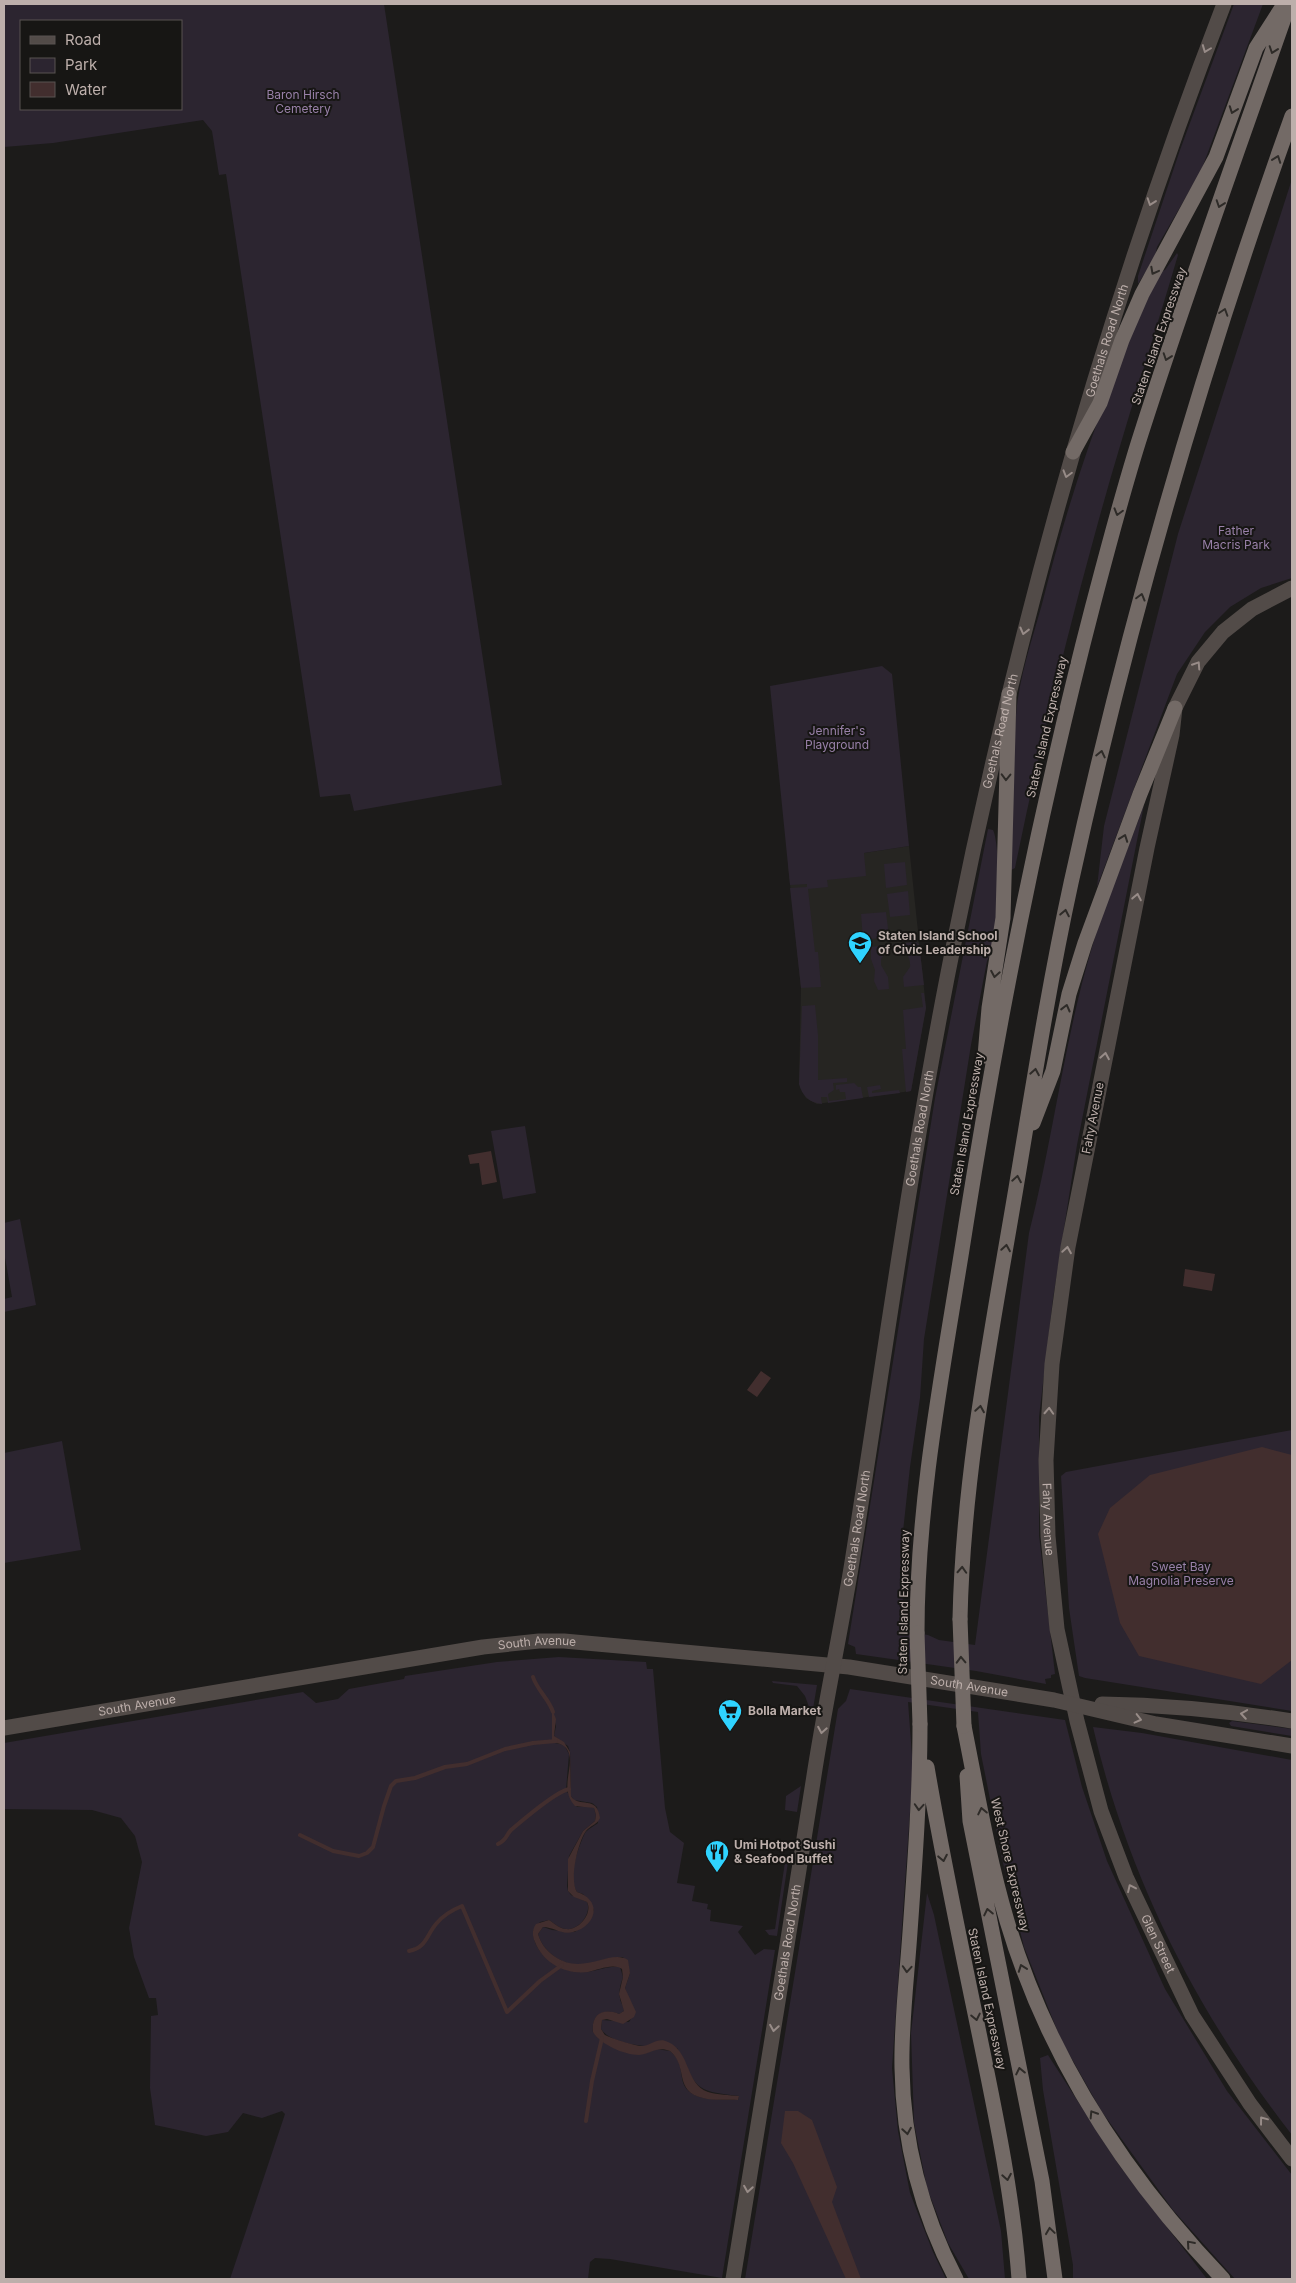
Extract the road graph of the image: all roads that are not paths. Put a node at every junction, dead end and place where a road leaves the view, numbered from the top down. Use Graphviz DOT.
graph roads {
  1 [pos="1224,4"];
  2 [pos="1284,4"];
  3 [pos="1289,4"];
  4 [pos="1292,116"];
  5 [pos="1073,452"];
  6 [pos="1292,588"];
  7 [pos="1009,694"];
  8 [pos="1175,708"];
  9 [pos="979,1142"];
  10 [pos="1021,1155"];
  11 [pos="834,1665"];
  12 [pos="1073,1703"];
  13 [pos="1292,1721"];
  14 [pos="920,1724"];
  15 [pos="4,1728"];
  16 [pos="1292,1746"];
  17 [pos="967,1753"];
  18 [pos="1292,2159"];
  19 [pos="733,2279"];
  20 [pos="956,2279"];
  21 [pos="1019,2279"];
  22 [pos="1055,2279"];
  23 [pos="1224,2279"];
  1 -- 5 [label="street, Goethals Road North, one-way"];
  2 -- 5 [label="highway, one-way"];
  3 -- 9 [label="highway, Staten Island Expressway, one-way"];
  10 -- 4 [label="highway, one-way"];
  5 -- 7 [label="street, Goethals Road North, one-way"];
  8 -- 6 [label="street, Fahy Avenue, one-way"];
  7 -- 9 [label="highway, one-way"];
  7 -- 11 [label="street, Goethals Road North"];
  10 -- 8 [label="highway, one-way"];
  12 -- 8 [label="street, Fahy Avenue, one-way"];
  9 -- 14 [label="highway, Staten Island Expressway, bridge"];
  17 -- 10 [label="highway, West Shore Expressway, one-way, bridge"];
  11 -- 12 [label="street, South Avenue"];
  11 -- 15 [label="street, South Avenue"];
  11 -- 19 [label="street, Goethals Road North, one-way"];
  13 -- 12 [label="street, South Avenue, one-way"];
  12 -- 16 [label="street, South Avenue, one-way"];
  18 -- 12 [label="street, Glen Street, one-way"];
  14 -- 20 [label="highway, one-way"];
  14 -- 21 [label="highway, Staten Island Expressway, one-way"];
  22 -- 17 [label="highway, Staten Island Expressway, one-way"];
  23 -- 17 [label="highway, West Shore Expressway, one-way"];
}
